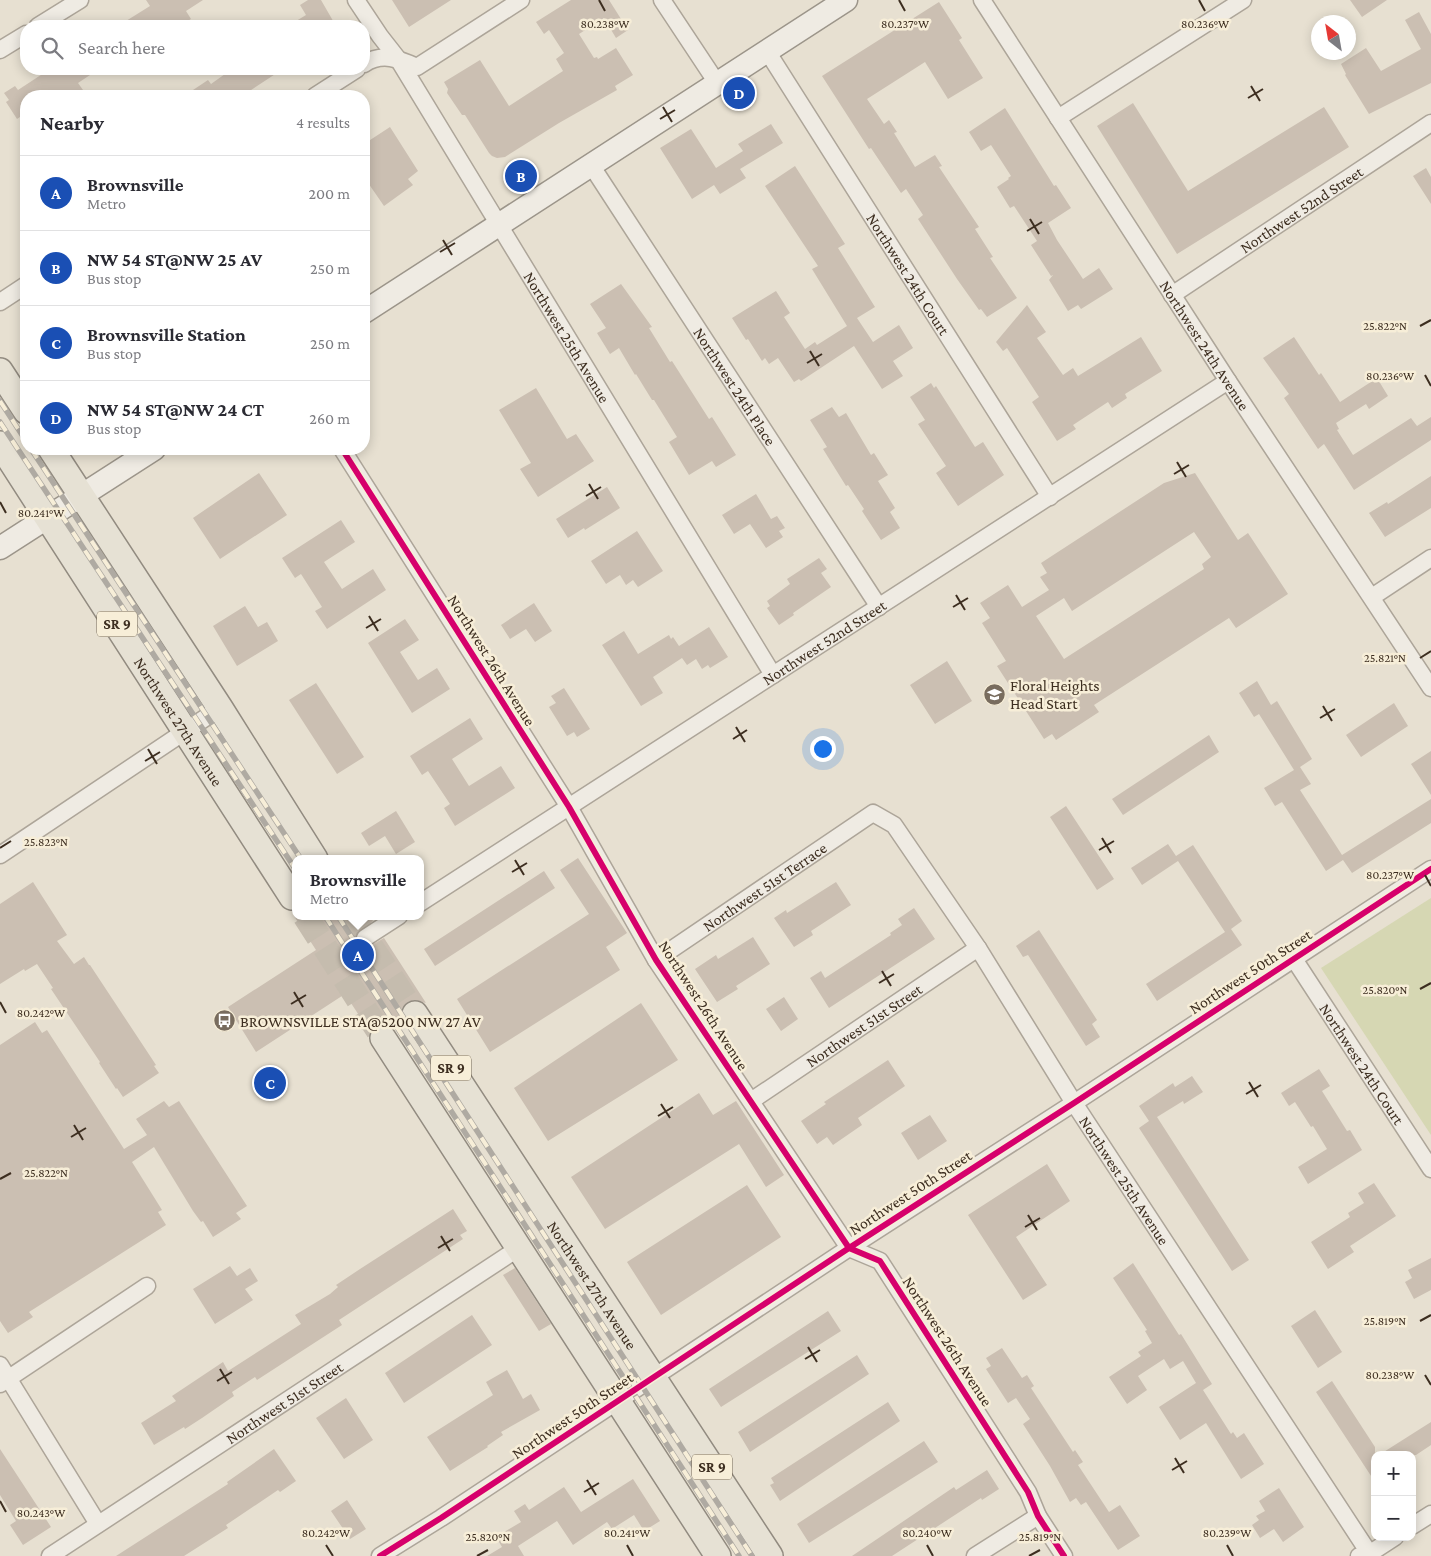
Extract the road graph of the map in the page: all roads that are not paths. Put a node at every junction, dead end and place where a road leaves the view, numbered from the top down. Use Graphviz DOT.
graph roads {
  1 [pos="80,0"];
  2 [pos="356,0"];
  3 [pos="521,0"];
  4 [pos="662,0"];
  5 [pos="846,0"];
  6 [pos="982,0"];
  7 [pos="1242,0"];
  8 [pos="48,20"];
  9 [pos="369,20"];
  10 [pos="370,21"];
  11 [pos="20,38"];
  12 [pos="0,50"];
  13 [pos="767,51"];
  14 [pos="398,59"];
  15 [pos="370,60"];
  16 [pos="348,75"];
  17 [pos="717,83"];
  18 [pos="324,90"];
  19 [pos="1058,118"];
  20 [pos="1431,123"];
  21 [pos="591,165"];
  22 [pos="499,225"];
  23 [pos="20,289"];
  24 [pos="1172,295"];
  25 [pos="0,302"];
  26 [pos="370,308"];
  27 [pos="0,371"];
  28 [pos="1228,381"];
  29 [pos="20,402"];
  30 [pos="0,444"];
  31 [pos="55,455"];
  32 [pos="145,455"];
  33 [pos="346,455"];
  34 [pos="81,496"];
  35 [pos="1050,497"];
  36 [pos="48,517"];
  37 [pos="0,548"];
  38 [pos="1431,558"];
  39 [pos="1372,597"];
  40 [pos="879,607"];
  41 [pos="773,675"];
  42 [pos="1431,688"];
  43 [pos="220,708"];
  44 [pos="186,731"];
  45 [pos="569,807"];
  46 [pos="872,813"];
  47 [pos="0,855"];
  48 [pos="312,855"];
  49 [pos="1431,869"];
  50 [pos="292,897"];
  51 [pos="424,900"];
  52 [pos="393,920"];
  53 [pos="365,938"];
  54 [pos="978,948"];
  55 [pos="1294,959"];
  56 [pos="656,960"];
  57 [pos="415,1014"];
  58 [pos="383,1038"];
  59 [pos="751,1101"];
  60 [pos="1074,1103"];
  61 [pos="486,1123"];
  62 [pos="438,1124"];
  63 [pos="1431,1169"];
  64 [pos="519,1248"];
  65 [pos="849,1248"];
  66 [pos="147,1286"];
  67 [pos="3,1376"];
  68 [pos="653,1378"];
  69 [pos="618,1401"];
  70 [pos="1431,1514"];
  71 [pos="1038,1516"];
  72 [pos="1416,1523"];
  73 [pos="98,1524"];
  74 [pos="1389,1541"];
  75 [pos="1367,1555"];
  76 [pos="50,1556"];
  77 [pos="380,1556"];
  78 [pos="718,1556"];
  79 [pos="770,1556"];
  80 [pos="975,1556"];
  81 [pos="1064,1556"];
  1 -- 8 [label="street"];
  2 -- 9 [label="street, Northwest 25th Avenue"];
  3 -- 14 [label="street"];
  4 -- 17 [label="street"];
  5 -- 13 [label="main road"];
  6 -- 19 [label="street, Northwest 24th Avenue"];
  7 -- 19 [label="street"];
  10 -- 14 [label="street, Northwest 25th Avenue"];
  11 -- 12 [label="street"];
  13 -- 17 [label="main road"];
  13 -- 35 [label="street, Northwest 24th Court"];
  14 -- 15 [label="street"];
  14 -- 22 [label="street, Northwest 25th Avenue"];
  16 -- 18 [label="street"];
  17 -- 21 [label="main road"];
  19 -- 24 [label="street, Northwest 24th Avenue"];
  20 -- 24 [label="street, Northwest 52nd Street"];
  21 -- 22 [label="main road"];
  21 -- 40 [label="street, Northwest 24th Place"];
  22 -- 26 [label="main road"];
  22 -- 41 [label="street, Northwest 25th Avenue"];
  23 -- 25 [label="street"];
  24 -- 28 [label="street, Northwest 24th Avenue"];
  27 -- 29 [label="main road"];
  28 -- 35 [label="street, Northwest 52nd Street"];
  28 -- 39 [label="street, Northwest 24th Avenue"];
  30 -- 36 [label="main road, Northwest 27th Avenue / SR 9"];
  31 -- 34 [label="main road, SR 9"];
  32 -- 34 [label="main road"];
  33 -- 45 [label="street, Northwest 26th Avenue"];
  34 -- 36 [label="main road"];
  34 -- 43 [label="main road, SR 9"];
  35 -- 40 [label="street, Northwest 52nd Street"];
  36 -- 37 [label="main road"];
  36 -- 44 [label="main road, Northwest 27th Avenue / SR 9"];
  38 -- 39 [label="street"];
  39 -- 42 [label="street, Northwest 24th Avenue"];
  40 -- 41 [label="street, Northwest 52nd Street"];
  41 -- 45 [label="street, Northwest 52nd Street"];
  43 -- 44 [label="street"];
  43 -- 48 [label="main road, SR 9"];
  44 -- 47 [label="street"];
  44 -- 50 [label="main road, Northwest 27th Avenue / SR 9"];
  45 -- 51 [label="street, Northwest 52nd Street"];
  45 -- 56 [label="street, Northwest 26th Avenue"];
  46 -- 54 [label="street, Northwest 25th Avenue"];
  46 -- 56 [label="street, Northwest 51st Terrace"];
  49 -- 55 [label="street, Northwest 50th Street"];
  52 -- 53 [label="street"];
  54 -- 59 [label="street, Northwest 51st Street"];
  54 -- 60 [label="street, Northwest 25th Avenue"];
  55 -- 60 [label="street, Northwest 50th Street"];
  55 -- 63 [label="street, Northwest 24th Court"];
  56 -- 59 [label="street, Northwest 26th Avenue"];
  57 -- 61 [label="main road, Northwest 27th Avenue / SR 9"];
  58 -- 62 [label="main road, SR 9"];
  59 -- 65 [label="street, Northwest 26th Avenue"];
  60 -- 65 [label="street, Northwest 50th Street"];
  60 -- 75 [label="street, Northwest 25th Avenue"];
  61 -- 62 [label="main road"];
  61 -- 68 [label="main road, Northwest 27th Avenue / SR 9"];
  62 -- 64 [label="main road, SR 9"];
  64 -- 69 [label="main road, SR 9"];
  64 -- 73 [label="street, Northwest 51st Street"];
  65 -- 68 [label="street, Northwest 50th Street"];
  65 -- 71 [label="street, Northwest 26th Avenue"];
  66 -- 67 [label="street"];
  67 -- 73 [label="street"];
  68 -- 69 [label="street, Northwest 50th Street"];
  68 -- 79 [label="main road, Northwest 27th Avenue / SR 9"];
  69 -- 77 [label="street, Northwest 50th Street"];
  69 -- 78 [label="main road, SR 9"];
  70 -- 72 [label="street"];
  71 -- 80 [label="street"];
  71 -- 81 [label="street, Northwest 26th Avenue"];
  73 -- 76 [label="street, Northwest 51st Street"];
  74 -- 75 [label="street"];
}
